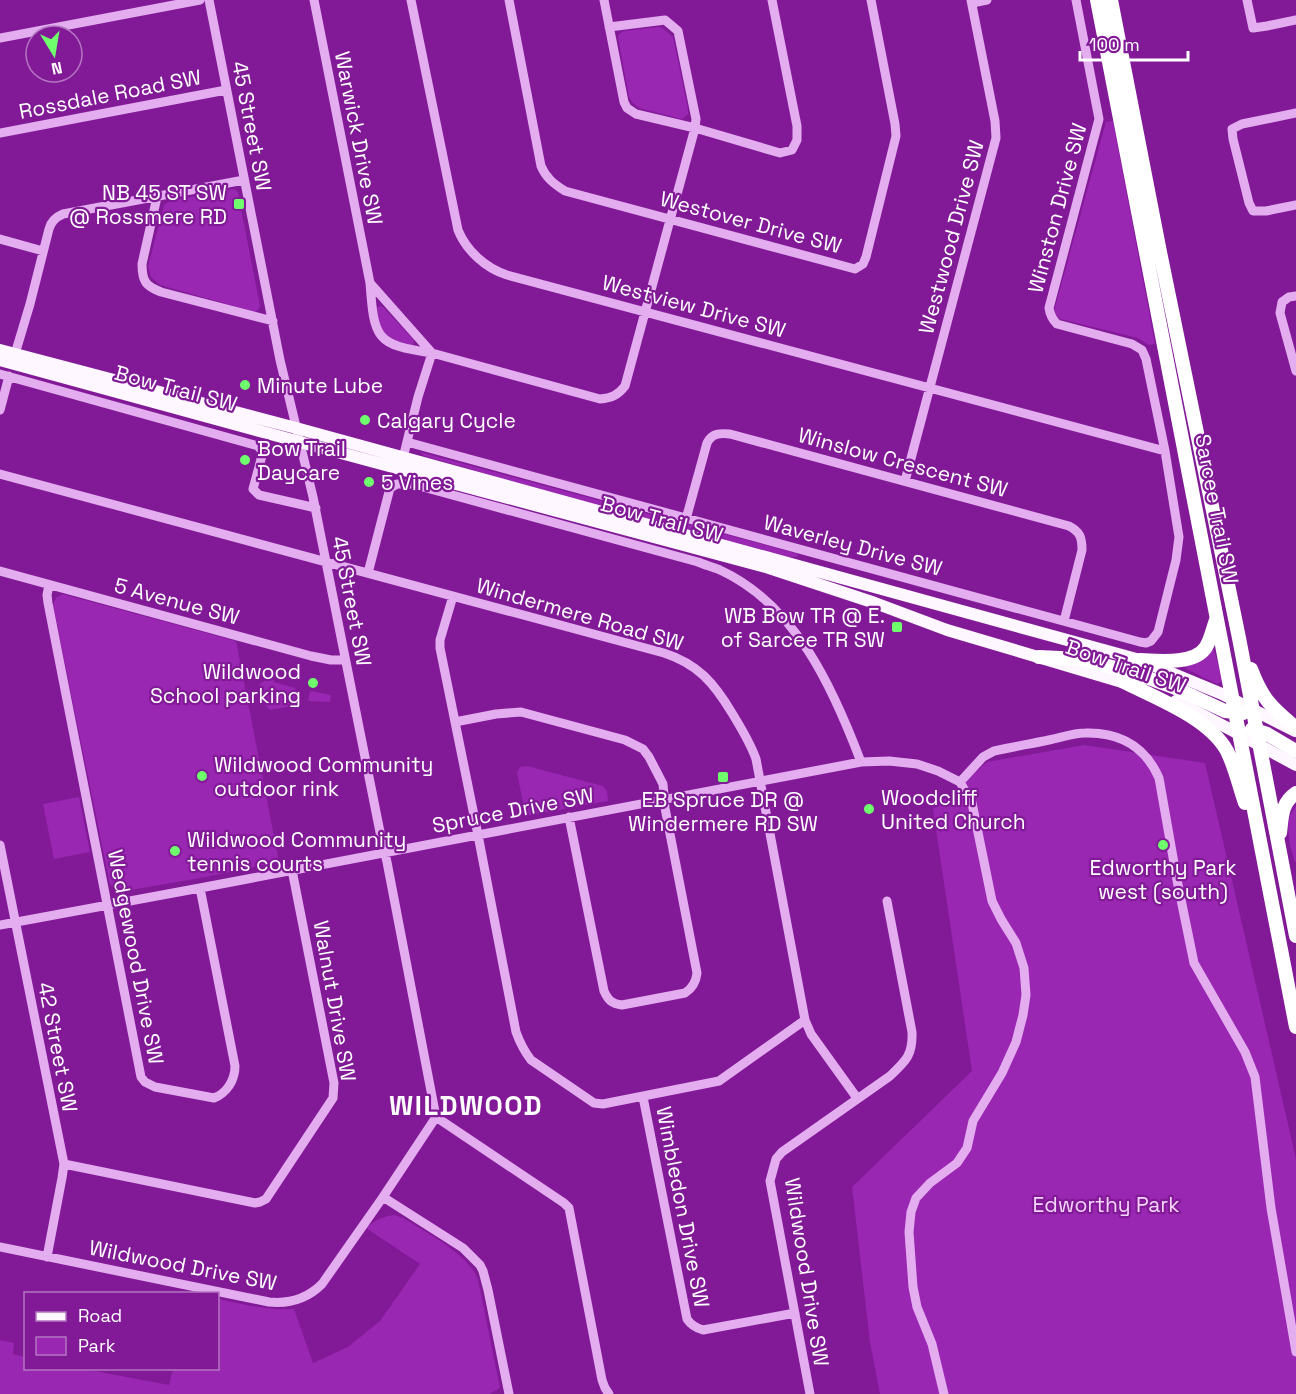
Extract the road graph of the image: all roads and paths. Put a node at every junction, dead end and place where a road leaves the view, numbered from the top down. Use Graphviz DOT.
graph roads {
  1 [pos="200,0"];
  2 [pos="209,0"];
  3 [pos="314,0"];
  4 [pos="411,0"];
  5 [pos="509,0"];
  6 [pos="604,0"];
  7 [pos="772,0"];
  8 [pos="871,0"];
  9 [pos="987,0"];
  10 [pos="1076,0"];
  11 [pos="1096,0"];
  12 [pos="1111,0"];
  13 [pos="1247,0"];
  14 [pos="972,1"];
  15 [pos="1296,20"];
  16 [pos="609,27"];
  17 [pos="0,38"];
  18 [pos="226,90"];
  19 [pos="1296,113"];
  20 [pos="695,128"];
  21 [pos="0,133"];
  22 [pos="244,180"];
  23 [pos="157,197"];
  24 [pos="1296,205"];
  25 [pos="670,219"];
  26 [pos="0,239"];
  27 [pos="43,251"];
  28 [pos="370,283"];
  29 [pos="1296,296"];
  30 [pos="646,312"];
  31 [pos="273,321"];
  32 [pos="0,350"];
  33 [pos="432,353"];
  34 [pos="15,354"];
  35 [pos="0,360"];
  36 [pos="1296,371"];
  37 [pos="5,375"];
  38 [pos="930,389"];
  39 [pos="0,410"];
  40 [pos="296,428"];
  41 [pos="300,442"];
  42 [pos="407,442"];
  43 [pos="1165,451"];
  44 [pos="403,458"];
  45 [pos="0,474"];
  46 [pos="905,481"];
  47 [pos="316,508"];
  48 [pos="686,519"];
  49 [pos="326,562"];
  50 [pos="0,571"];
  51 [pos="368,573"];
  52 [pos="49,585"];
  53 [pos="883,589"];
  54 [pos="453,596"];
  55 [pos="875,603"];
  56 [pos="1217,618"];
  57 [pos="1064,621"];
  58 [pos="1239,638"];
  59 [pos="1151,641"];
  60 [pos="1039,657"];
  61 [pos="345,660"];
  62 [pos="1140,660"];
  63 [pos="1124,682"];
  64 [pos="1234,707"];
  65 [pos="1253,710"];
  66 [pos="455,722"];
  67 [pos="1257,730"];
  68 [pos="1296,730"];
  69 [pos="1239,734"];
  70 [pos="1260,746"];
  71 [pos="1296,751"];
  72 [pos="861,762"];
  73 [pos="1296,765"];
  74 [pos="760,782"];
  75 [pos="960,782"];
  76 [pos="1296,794"];
  77 [pos="664,800"];
  78 [pos="569,818"];
  79 [pos="478,835"];
  80 [pos="1260,844"];
  81 [pos="1278,844"];
  82 [pos="0,845"];
  83 [pos="384,853"];
  84 [pos="292,870"];
  85 [pos="200,888"];
  86 [pos="887,901"];
  87 [pos="107,905"];
  88 [pos="15,922"];
  89 [pos="0,925"];
  90 [pos="1296,936"];
  91 [pos="805,1020"];
  92 [pos="1296,1027"];
  93 [pos="643,1097"];
  94 [pos="857,1098"];
  95 [pos="436,1117"];
  96 [pos="63,1164"];
  97 [pos="383,1197"];
  98 [pos="0,1247"];
  99 [pos="47,1257"];
  100 [pos="795,1313"];
  101 [pos="1296,1352"];
  102 [pos="509,1394"];
  103 [pos="609,1394"];
  104 [pos="810,1394"];
  105 [pos="944,1394"];
  1 -- 17 [label="street"];
  2 -- 18 [label="street, 45 Street SW"];
  3 -- 28 [label="street, Warwick Drive SW"];
  4 -- 30 [label="street, Westview Drive SW"];
  5 -- 25 [label="street, Westover Drive SW"];
  6 -- 16 [label="street"];
  7 -- 20 [label="street"];
  8 -- 25 [label="street, Westover Drive SW"];
  9 -- 14 [label="street"];
  10 -- 43 [label="street, Winston Drive SW"];
  11 -- 56 [label="highway, Sarcee Trail SW"];
  12 -- 58 [label="highway, Sarcee Trail SW"];
  13 -- 15 [label="street"];
  14 -- 38 [label="street, Westwood Drive SW"];
  16 -- 20 [label="street"];
  16 -- 20 [label="street"];
  18 -- 21 [label="street, Rossdale Road SW"];
  18 -- 22 [label="street, 45 Street SW"];
  19 -- 24 [label="street"];
  20 -- 25 [label="street"];
  22 -- 23 [label="street"];
  22 -- 31 [label="street, 45 Street SW"];
  23 -- 27 [label="street"];
  23 -- 31 [label="street"];
  25 -- 30 [label="street"];
  26 -- 27 [label="street"];
  27 -- 34 [label="street"];
  28 -- 33 [label="street"];
  28 -- 33 [label="street, Warwick Drive SW"];
  29 -- 36 [label="street"];
  30 -- 33 [label="street, Warwick Drive SW"];
  30 -- 38 [label="street, Westview Drive SW"];
  31 -- 40 [label="street, 45 Street SW"];
  32 -- 34 [label="main road, Bow Trail SW"];
  33 -- 42 [label="street"];
  34 -- 40 [label="main road, Bow Trail SW"];
  35 -- 41 [label="main road, Bow Trail SW"];
  37 -- 39 [label="street"];
  37 -- 47 [label="street"];
  38 -- 43 [label="street, Westview Drive SW"];
  38 -- 46 [label="street, Westwood Drive SW"];
  40 -- 41 [label="street, 45 Street SW"];
  40 -- 44 [label="main road, Bow Trail SW"];
  41 -- 47 [label="street, 45 Street SW"];
  41 -- 55 [label="main road, Bow Trail SW"];
  42 -- 44 [label="street"];
  42 -- 48 [label="street, Waverley Drive SW"];
  43 -- 59 [label="street, Winston Drive SW"];
  44 -- 53 [label="main road, Bow Trail SW"];
  45 -- 49 [label="street, Windermere Road SW"];
  46 -- 48 [label="street, Winslow Crescent SW"];
  46 -- 57 [label="street, Winslow Crescent SW"];
  47 -- 49 [label="street, 45 Street SW"];
  48 -- 57 [label="street, Waverley Drive SW"];
  49 -- 51 [label="street, Windermere Road SW"];
  49 -- 61 [label="street, 45 Street SW"];
  50 -- 52 [label="street, 5 Avenue SW"];
  51 -- 54 [label="street, Windermere Road SW"];
  51 -- 72 [label="street"];
  52 -- 61 [label="street, 5 Avenue SW"];
  52 -- 87 [label="street, Wedgewood Drive SW"];
  53 -- 55 [label="main road"];
  53 -- 62 [label="main road, Bow Trail SW"];
  54 -- 66 [label="street"];
  54 -- 74 [label="street, Windermere Road SW"];
  55 -- 60 [label="main road, Bow Trail SW"];
  56 -- 62 [label="highway"];
  56 -- 64 [label="highway, Sarcee Trail SW"];
  57 -- 59 [label="street, Waverley Drive SW"];
  58 -- 65 [label="highway, Sarcee Trail SW"];
  58 -- 68 [label="highway"];
  60 -- 63 [label="main road, Bow Trail SW"];
  60 -- 64 [label="highway"];
  61 -- 83 [label="street, 45 Street SW"];
  62 -- 64 [label="main road, Bow Trail SW"];
  63 -- 69 [label="main road, Bow Trail SW"];
  63 -- 80 [label="highway"];
  64 -- 65 [label="highway"];
  64 -- 69 [label="highway, Sarcee Trail SW"];
  65 -- 67 [label="highway, Sarcee Trail SW"];
  65 -- 68 [label="main road"];
  66 -- 77 [label="street"];
  66 -- 79 [label="street"];
  67 -- 69 [label="highway"];
  67 -- 70 [label="highway, Sarcee Trail SW"];
  67 -- 71 [label="highway"];
  69 -- 70 [label="main road, Bow Trail SW"];
  69 -- 80 [label="highway, Sarcee Trail SW"];
  70 -- 73 [label="main road, Bow Trail SW"];
  70 -- 81 [label="highway, Sarcee Trail SW"];
  72 -- 74 [label="street, Spruce Drive SW"];
  72 -- 75 [label="street, Spruce Drive SW"];
  74 -- 77 [label="street, Spruce Drive SW"];
  74 -- 91 [label="street, Windermere Road SW"];
  75 -- 101 [label="street"];
  75 -- 105 [label="street"];
  76 -- 81 [label="highway"];
  77 -- 78 [label="street, Spruce Drive SW"];
  77 -- 78 [label="street"];
  78 -- 79 [label="street, Spruce Drive SW"];
  79 -- 83 [label="street, Spruce Drive SW"];
  79 -- 93 [label="street"];
  80 -- 92 [label="highway, Sarcee Trail SW"];
  81 -- 90 [label="highway, Sarcee Trail SW"];
  82 -- 88 [label="street, 42 Street SW"];
  83 -- 84 [label="street, Spruce Drive SW"];
  83 -- 95 [label="street, 45 Street SW"];
  84 -- 85 [label="street, Spruce Drive SW"];
  84 -- 96 [label="street, Walnut Drive SW"];
  85 -- 87 [label="street, Spruce Drive SW"];
  85 -- 87 [label="street, Wedgewood Drive SW"];
  86 -- 94 [label="street, Wildwood Drive SW"];
  87 -- 88 [label="street, Spruce Drive SW"];
  88 -- 89 [label="street, Spruce Drive SW"];
  88 -- 96 [label="street, 42 Street SW"];
  91 -- 93 [label="street"];
  91 -- 94 [label="street, Windermere Road SW"];
  93 -- 100 [label="street, Wimbledon Drive SW"];
  94 -- 100 [label="street, Wildwood Drive SW"];
  95 -- 97 [label="street"];
  95 -- 103 [label="street"];
  96 -- 99 [label="street, 42 Street SW"];
  97 -- 99 [label="street, Wildwood Drive SW"];
  97 -- 102 [label="street"];
  98 -- 99 [label="street, Wildwood Drive SW"];
  100 -- 104 [label="street, Wildwood Drive SW"];
}
